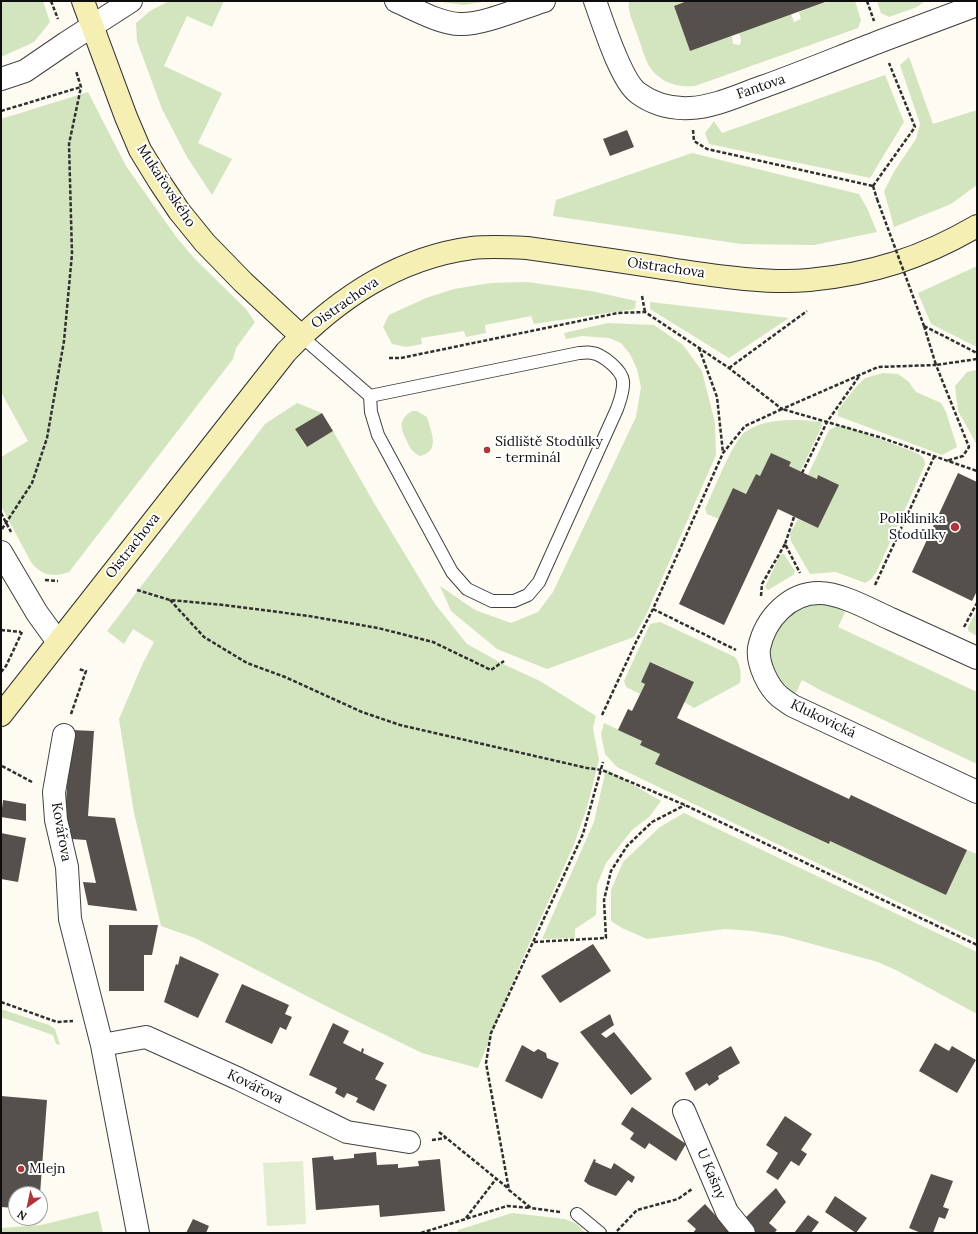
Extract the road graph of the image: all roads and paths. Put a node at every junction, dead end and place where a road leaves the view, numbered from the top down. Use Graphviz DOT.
graph roads {
  1 [pos="51,1"];
  2 [pos="83,1"];
  3 [pos="131,1"];
  4 [pos="396,1"];
  5 [pos="544,1"];
  6 [pos="594,1"];
  7 [pos="867,1"];
  8 [pos="977,5"];
  9 [pos="58,19"];
  10 [pos="875,24"];
  11 [pos="92,26"];
  12 [pos="888,58"];
  13 [pos="76,71"];
  14 [pos="1,79"];
  15 [pos="82,87"];
  16 [pos="1,112"];
  17 [pos="693,127"];
  18 [pos="873,186"];
  19 [pos="977,226"];
  20 [pos="642,296"];
  21 [pos="807,311"];
  22 [pos="645,312"];
  23 [pos="924,326"];
  24 [pos="301,336"];
  25 [pos="699,348"];
  26 [pos="977,353"];
  27 [pos="389,358"];
  28 [pos="977,359"];
  29 [pos="936,365"];
  30 [pos="729,368"];
  31 [pos="861,375"];
  32 [pos="370,396"];
  33 [pos="782,409"];
  34 [pos="827,422"];
  35 [pos="723,453"];
  36 [pos="934,457"];
  37 [pos="946,461"];
  38 [pos="977,471"];
  39 [pos="802,473"];
  40 [pos="794,517"];
  41 [pos="1,531"];
  42 [pos="785,544"];
  43 [pos="1,552"];
  44 [pos="803,579"];
  45 [pos="138,590"];
  46 [pos="170,600"];
  47 [pos="761,600"];
  48 [pos="977,603"];
  49 [pos="865,607"];
  50 [pos="653,609"];
  51 [pos="37,613"];
  52 [pos="966,622"];
  53 [pos="1,630"];
  54 [pos="21,632"];
  55 [pos="58,642"];
  56 [pos="759,650"];
  57 [pos="977,658"];
  58 [pos="504,661"];
  59 [pos="78,669"];
  60 [pos="1,672"];
  61 [pos="1,715"];
  62 [pos="602,715"];
  63 [pos="64,735"];
  64 [pos="604,762"];
  65 [pos="2,766"];
  66 [pos="602,770"];
  67 [pos="30,781"];
  68 [pos="977,792"];
  69 [pos="685,805"];
  70 [pos="534,942"];
  71 [pos="977,945"];
  72 [pos="1,1002"];
  73 [pos="80,1021"];
  74 [pos="102,1045"];
  75 [pos="684,1111"];
  76 [pos="439,1132"];
  77 [pos="409,1142"];
  78 [pos="496,1179"];
  79 [pos="509,1190"];
  80 [pos="686,1194"];
  81 [pos="531,1208"];
  82 [pos="577,1214"];
  83 [pos="466,1219"];
  84 [pos="138,1233"];
  85 [pos="421,1233"];
  86 [pos="600,1233"];
  87 [pos="616,1233"];
  88 [pos="744,1233"];
  1 -- 9 [label="path"];
  2 -- 11 [label="street, Mukařovského"];
  3 -- 11 [label="street"];
  4 -- 5 [label="street"];
  6 -- 8 [label="street, Fantova"];
  7 -- 10 [label="path"];
  11 -- 14 [label="street"];
  11 -- 24 [label="street, Mukařovského"];
  12 -- 18 [label="path"];
  13 -- 15 [label="path"];
  15 -- 16 [label="path"];
  15 -- 41 [label="path"];
  17 -- 18 [label="path"];
  18 -- 23 [label="path, bridge"];
  19 -- 24 [label="street, Oistrachova"];
  20 -- 22 [label="path"];
  21 -- 30 [label="path"];
  22 -- 25 [label="path"];
  22 -- 27 [label="path"];
  23 -- 26 [label="path"];
  23 -- 29 [label="path"];
  24 -- 32 [label="lane"];
  24 -- 55 [label="street, Oistrachova"];
  25 -- 30 [label="path"];
  25 -- 35 [label="path"];
  28 -- 29 [label="path"];
  29 -- 31 [label="path"];
  29 -- 37 [label="path"];
  30 -- 33 [label="path"];
  31 -- 33 [label="path"];
  31 -- 34 [label="path"];
  32 -- 32 [label="lane"];
  33 -- 34 [label="path"];
  33 -- 35 [label="path"];
  34 -- 36 [label="path"];
  34 -- 39 [label="path"];
  35 -- 50 [label="path"];
  36 -- 37 [label="path"];
  36 -- 49 [label="path"];
  37 -- 38 [label="path"];
  40 -- 42 [label="path"];
  42 -- 44 [label="path"];
  42 -- 47 [label="path"];
  43 -- 51 [label="street"];
  45 -- 46 [label="path"];
  46 -- 58 [label="path"];
  46 -- 66 [label="path"];
  48 -- 52 [label="path"];
  49 -- 56 [label="street, Klukovická"];
  49 -- 57 [label="street, Klukovická"];
  50 -- 56 [label="path"];
  50 -- 62 [label="path"];
  51 -- 54 [label="path"];
  51 -- 55 [label="street"];
  53 -- 54 [label="path"];
  54 -- 60 [label="path"];
  55 -- 61 [label="street, Oistrachova"];
  56 -- 68 [label="street, Klukovická"];
  59 -- 63 [label="path"];
  63 -- 74 [label="street, Kovářova"];
  64 -- 66 [label="path"];
  65 -- 67 [label="path"];
  66 -- 69 [label="path"];
  66 -- 70 [label="path"];
  69 -- 70 [label="path"];
  69 -- 71 [label="path"];
  70 -- 79 [label="path"];
  72 -- 73 [label="path"];
  74 -- 77 [label="street, Kovářova"];
  74 -- 84 [label="street, Kovářova"];
  75 -- 88 [label="street, U Kašny"];
  76 -- 78 [label="path"];
  78 -- 79 [label="path"];
  78 -- 83 [label="path"];
  79 -- 81 [label="path"];
  80 -- 87 [label="path"];
  81 -- 82 [label="path"];
  81 -- 83 [label="path"];
  82 -- 86 [label="lane"];
  83 -- 85 [label="path"];
}
